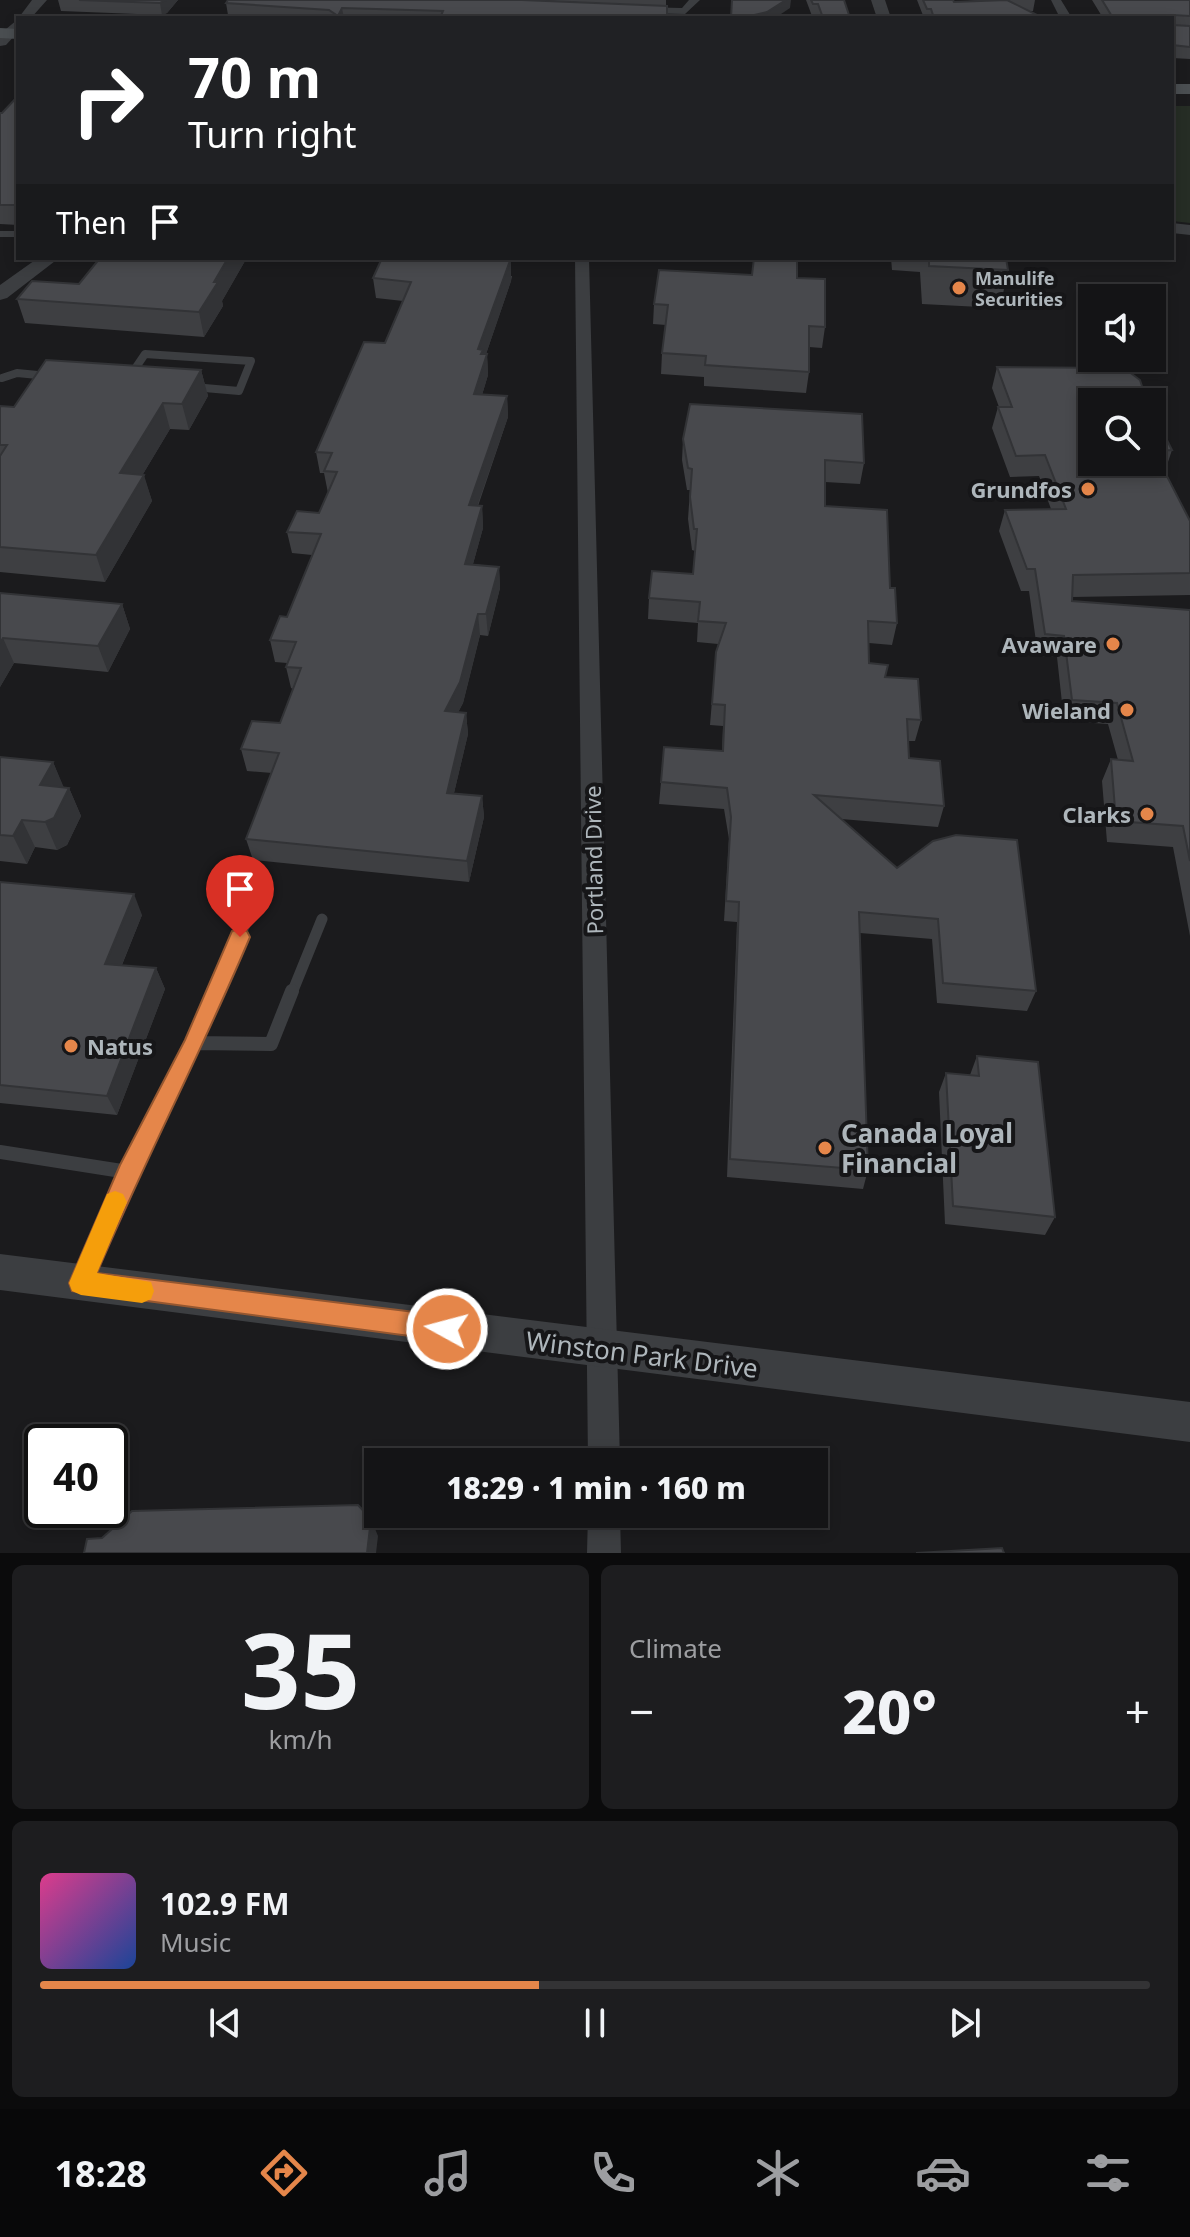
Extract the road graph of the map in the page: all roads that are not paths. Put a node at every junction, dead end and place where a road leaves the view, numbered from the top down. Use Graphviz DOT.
graph roads {
  1 [pos="40,0"];
  2 [pos="695,0"];
  3 [pos="625,10"];
  4 [pos="25,16"];
  5 [pos="47,260"];
  6 [pos="582,260"];
  7 [pos="0,294"];
  8 [pos="64,377"];
  9 [pos="2,378"];
  10 [pos="140,383"];
  11 [pos="182,387"];
  12 [pos="251,911"];
  13 [pos="322,919"];
  14 [pos="194,1043"];
  15 [pos="0,1152"];
  16 [pos="128,1172"];
  17 [pos="0,1272"];
  18 [pos="81,1283"];
  19 [pos="603,1349"];
  20 [pos="1190,1422"];
  21 [pos="604,1448"];
  22 [pos="604,1528"];
  23 [pos="604,1553"];
  1 -- 4 [label="street"];
  2 -- 3 [label="street"];
  5 -- 7 [label="street"];
  6 -- 19 [label="street, Portland Drive"];
  8 -- 9 [label="lane"];
  10 -- 11 [label="lane"];
  12 -- 14 [label="lane"];
  13 -- 14 [label="lane"];
  14 -- 16 [label="lane"];
  15 -- 16 [label="lane"];
  16 -- 18 [label="lane"];
  17 -- 18 [label="street, Winston Park Drive"];
  18 -- 19 [label="street, Winston Park Drive"];
  19 -- 20 [label="street, Winston Park Drive"];
  19 -- 21 [label="street, Portland Drive"];
  22 -- 23 [label="street"];
}
